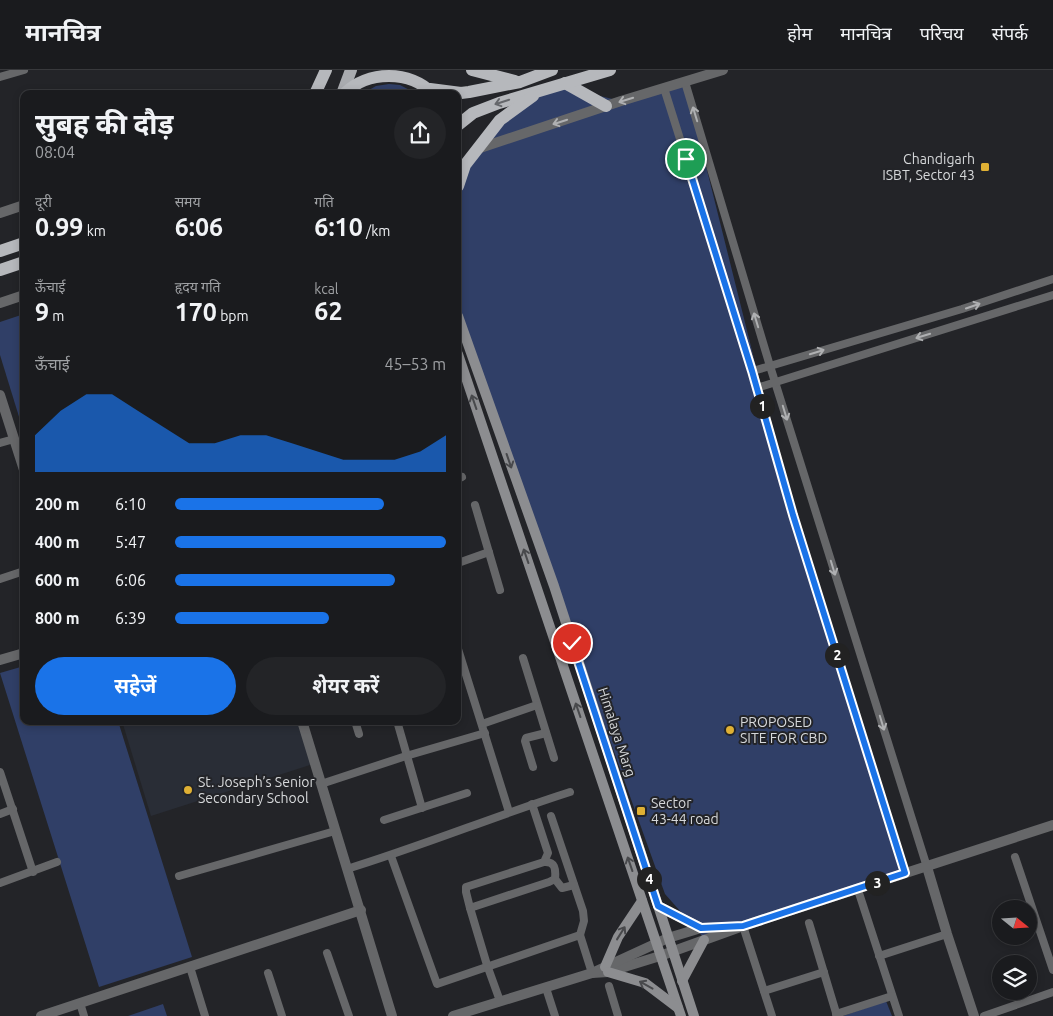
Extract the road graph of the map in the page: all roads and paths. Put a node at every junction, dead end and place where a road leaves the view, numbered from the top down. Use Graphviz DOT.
graph roads {
  1 [pos="24,70"];
  2 [pos="326,70"];
  3 [pos="351,70"];
  4 [pos="396,70"];
  5 [pos="472,70"];
  6 [pos="552,70"];
  7 [pos="610,70"];
  8 [pos="723,70"];
  9 [pos="14,72"];
  10 [pos="0,78"];
  11 [pos="520,82"];
  12 [pos="685,82"];
  13 [pos="565,83"];
  14 [pos="664,88"];
  15 [pos="317,90"];
  16 [pos="344,90"];
  17 [pos="347,90"];
  18 [pos="430,90"];
  19 [pos="539,91"];
  20 [pos="461,93"];
  21 [pos="606,106"];
  22 [pos="461,123"];
  23 [pos="477,149"];
  24 [pos="461,177"];
  25 [pos="20,206"];
  26 [pos="0,213"];
  27 [pos="20,244"];
  28 [pos="0,251"];
  29 [pos="20,263"];
  30 [pos="0,270"];
  31 [pos="1053,279"];
  32 [pos="1053,295"];
  33 [pos="20,296"];
  34 [pos="0,303"];
  35 [pos="461,324"];
  36 [pos="461,363"];
  37 [pos="770,366"];
  38 [pos="752,371"];
  39 [pos="775,382"];
  40 [pos="757,388"];
  41 [pos="0,395"];
  42 [pos="14,439"];
  43 [pos="0,444"];
  44 [pos="20,458"];
  45 [pos="475,505"];
  46 [pos="489,552"];
  47 [pos="461,562"];
  48 [pos="20,572"];
  49 [pos="0,579"];
  50 [pos="500,590"];
  51 [pos="20,654"];
  52 [pos="461,658"];
  53 [pos="523,658"];
  54 [pos="0,660"];
  55 [pos="537,705"];
  56 [pos="482,724"];
  57 [pos="303,725"];
  58 [pos="357,725"];
  59 [pos="398,725"];
  60 [pos="485,733"];
  61 [pos="546,733"];
  62 [pos="360,734"];
  63 [pos="406,756"];
  64 [pos="554,758"];
  65 [pos="533,767"];
  66 [pos="0,772"];
  67 [pos="322,784"];
  68 [pos="570,792"];
  69 [pos="467,793"];
  70 [pos="532,804"];
  71 [pos="422,808"];
  72 [pos="13,809"];
  73 [pos="509,812"];
  74 [pos="0,814"];
  75 [pos="551,816"];
  76 [pos="384,820"];
  77 [pos="1053,825"];
  78 [pos="335,830"];
  79 [pos="391,856"];
  80 [pos="1015,857"];
  81 [pos="57,862"];
  82 [pos="544,862"];
  83 [pos="927,867"];
  84 [pos="347,869"];
  85 [pos="34,872"];
  86 [pos="905,873"];
  87 [pos="179,876"];
  88 [pos="555,879"];
  89 [pos="0,883"];
  90 [pos="574,885"];
  91 [pos="858,890"];
  92 [pos="642,901"];
  93 [pos="658,906"];
  94 [pos="470,908"];
  95 [pos="361,910"];
  96 [pos="809,923"];
  97 [pos="743,926"];
  98 [pos="701,928"];
  99 [pos="946,934"];
  100 [pos="580,935"];
  101 [pos="668,938"];
  102 [pos="704,940"];
  103 [pos="656,944"];
  104 [pos="673,951"];
  105 [pos="328,953"];
  106 [pos="660,956"];
  107 [pos="879,956"];
  108 [pos="487,965"];
  109 [pos="190,967"];
  110 [pos="606,970"];
  111 [pos="1053,970"];
  112 [pos="824,972"];
  113 [pos="268,973"];
  114 [pos="592,973"];
  115 [pos="682,981"];
  116 [pos="608,986"];
  117 [pos="546,988"];
  118 [pos="764,991"];
  119 [pos="1053,992"];
  120 [pos="892,996"];
  121 [pos="500,1001"];
  122 [pos="80,1003"];
  123 [pos="680,1012"];
  124 [pos="836,1015"];
  125 [pos="41,1016"];
  126 [pos="84,1016"];
  127 [pos="205,1016"];
  128 [pos="282,1016"];
  129 [pos="349,1016"];
  130 [pos="392,1016"];
  131 [pos="453,1016"];
  132 [pos="555,1016"];
  133 [pos="618,1016"];
  134 [pos="694,1016"];
  135 [pos="772,1016"];
  136 [pos="899,1016"];
  137 [pos="974,1016"];
  138 [pos="984,1016"];
  1 -- 9 [label="street"];
  2 -- 15 [label="highway"];
  3 -- 16 [label="main road"];
  4 -- 17 [label="highway"];
  4 -- 18 [label="highway"];
  5 -- 11 [label="highway"];
  6 -- 11 [label="highway"];
  7 -- 13 [label="highway"];
  8 -- 12 [label="street"];
  9 -- 10 [label="street"];
  11 -- 20 [label="highway"];
  12 -- 14 [label="street"];
  37 -- 12 [label="street, one-way"];
  13 -- 19 [label="highway"];
  13 -- 21 [label="highway"];
  14 -- 21 [label="street, one-way"];
  14 -- 38 [label="street"];
  19 -- 22 [label="highway, one-way"];
  19 -- 23 [label="highway"];
  21 -- 23 [label="street, one-way"];
  23 -- 24 [label="highway"];
  25 -- 26 [label="street"];
  27 -- 28 [label="highway"];
  29 -- 30 [label="highway"];
  37 -- 31 [label="street, one-way"];
  32 -- 39 [label="street, one-way"];
  33 -- 34 [label="street"];
  35 -- 93 [label="main road, Himalaya Marg, one-way"];
  92 -- 36 [label="main road, one-way"];
  37 -- 38 [label="street"];
  37 -- 39 [label="street"];
  38 -- 40 [label="street"];
  39 -- 40 [label="street"];
  39 -- 83 [label="street, one-way"];
  40 -- 86 [label="street"];
  41 -- 42 [label="street"];
  42 -- 43 [label="street"];
  42 -- 44 [label="street"];
  45 -- 46 [label="street"];
  46 -- 47 [label="street"];
  46 -- 50 [label="street"];
  48 -- 49 [label="street"];
  51 -- 54 [label="street"];
  52 -- 56 [label="street"];
  53 -- 55 [label="street"];
  55 -- 56 [label="street"];
  55 -- 61 [label="street"];
  56 -- 60 [label="street"];
  57 -- 67 [label="street"];
  58 -- 62 [label="street"];
  59 -- 63 [label="street"];
  60 -- 63 [label="street"];
  60 -- 73 [label="street"];
  61 -- 64 [label="street"];
  61 -- 65 [label="street"];
  63 -- 67 [label="street"];
  63 -- 71 [label="street"];
  66 -- 72 [label="street"];
  67 -- 78 [label="street"];
  68 -- 70 [label="street"];
  69 -- 71 [label="street"];
  70 -- 73 [label="street"];
  70 -- 82 [label="street"];
  71 -- 76 [label="street"];
  72 -- 74 [label="street"];
  72 -- 85 [label="street"];
  73 -- 79 [label="street"];
  75 -- 90 [label="street"];
  77 -- 83 [label="street"];
  78 -- 84 [label="street"];
  78 -- 87 [label="street"];
  79 -- 84 [label="street"];
  79 -- 108 [label="street"];
  80 -- 111 [label="street"];
  81 -- 85 [label="street"];
  82 -- 88 [label="street"];
  82 -- 94 [label="street"];
  83 -- 86 [label="street"];
  83 -- 99 [label="street"];
  84 -- 95 [label="street"];
  85 -- 89 [label="street"];
  86 -- 91 [label="street"];
  88 -- 90 [label="street"];
  88 -- 94 [label="street"];
  90 -- 100 [label="street"];
  91 -- 97 [label="street"];
  91 -- 107 [label="street"];
  92 -- 103 [label="main road"];
  110 -- 92 [label="main road, one-way"];
  93 -- 98 [label="main road"];
  93 -- 101 [label="main road, Himalaya Marg"];
  94 -- 108 [label="street"];
  95 -- 109 [label="street"];
  95 -- 130 [label="street"];
  96 -- 112 [label="street"];
  97 -- 98 [label="street"];
  97 -- 102 [label="street"];
  97 -- 118 [label="street"];
  98 -- 101 [label="street"];
  99 -- 107 [label="street"];
  99 -- 137 [label="street"];
  100 -- 108 [label="street"];
  100 -- 114 [label="street"];
  101 -- 103 [label="street"];
  101 -- 104 [label="main road, Himalaya Marg"];
  102 -- 104 [label="street"];
  102 -- 115 [label="main road"];
  103 -- 106 [label="main road"];
  103 -- 110 [label="street"];
  104 -- 106 [label="street"];
  104 -- 115 [label="main road, Himalaya Marg"];
  105 -- 129 [label="street"];
  106 -- 110 [label="street"];
  106 -- 123 [label="main road"];
  107 -- 120 [label="street"];
  108 -- 121 [label="street"];
  109 -- 122 [label="street"];
  109 -- 127 [label="street"];
  110 -- 114 [label="street"];
  123 -- 110 [label="main road, one-way"];
  112 -- 118 [label="street"];
  112 -- 124 [label="street"];
  113 -- 128 [label="street"];
  114 -- 117 [label="street"];
  115 -- 134 [label="main road, Himalaya Marg"];
  116 -- 133 [label="street"];
  117 -- 121 [label="street"];
  117 -- 132 [label="street"];
  118 -- 135 [label="street"];
  119 -- 138 [label="street"];
  120 -- 124 [label="street"];
  120 -- 136 [label="street"];
  121 -- 131 [label="street"];
  122 -- 125 [label="street"];
  122 -- 126 [label="street"];
}
